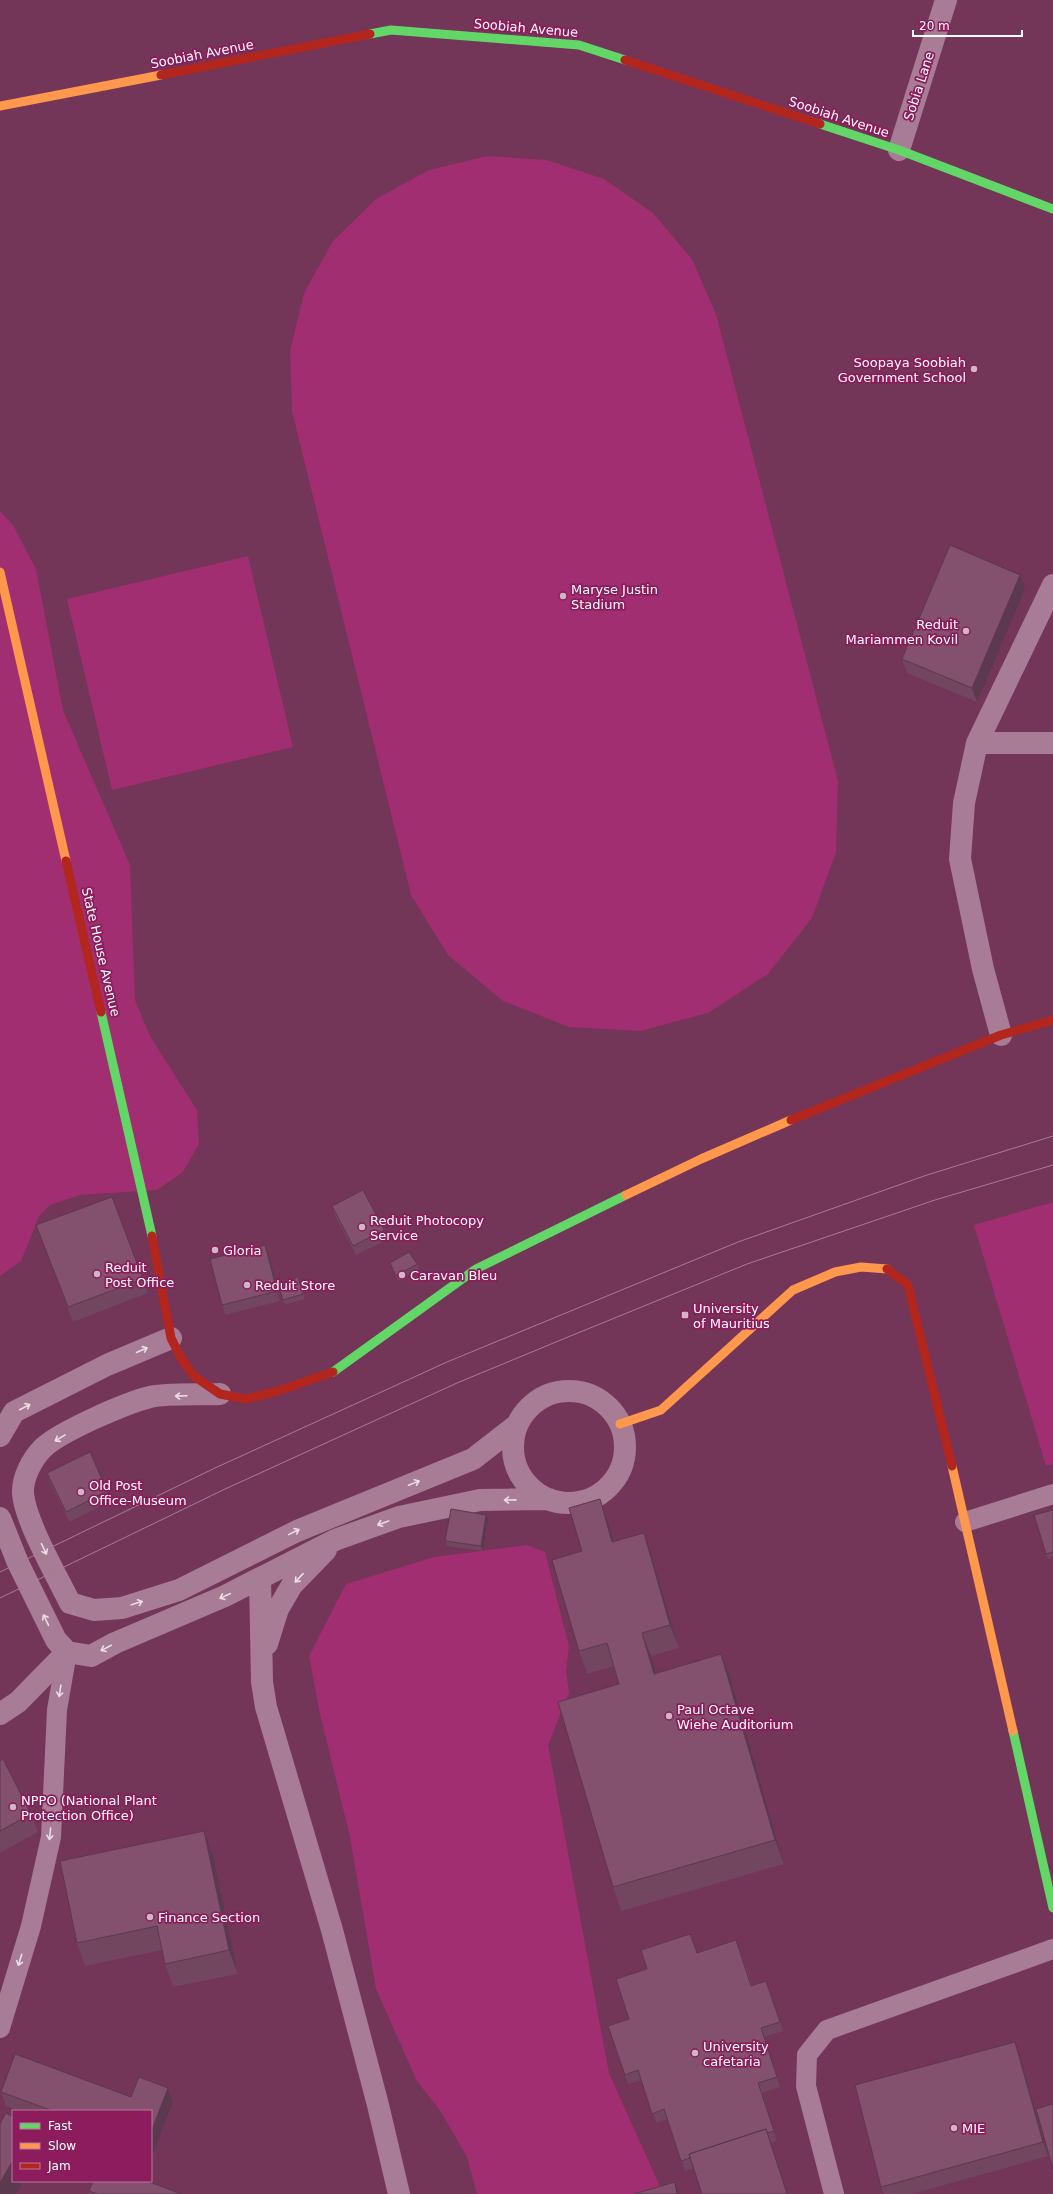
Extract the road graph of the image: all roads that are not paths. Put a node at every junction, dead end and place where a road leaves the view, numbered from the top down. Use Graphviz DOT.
graph roads {
  1 [pos="946,0"];
  2 [pos="0,106"];
  3 [pos="899,150"];
  4 [pos="1053,209"];
  5 [pos="0,572"];
  6 [pos="1053,585"];
  7 [pos="977,743"];
  8 [pos="1053,743"];
  9 [pos="1053,1020"];
  10 [pos="1001,1035"];
  11 [pos="171,1338"];
  12 [pos="220,1394"];
  13 [pos="518,1424"];
  14 [pos="620,1424"];
  15 [pos="0,1436"];
  16 [pos="1053,1494"];
  17 [pos="549,1499"];
  18 [pos="0,1518"];
  19 [pos="965,1522"];
  20 [pos="336,1540"];
  21 [pos="260,1578"];
  22 [pos="66,1652"];
  23 [pos="262,1659"];
  24 [pos="0,1714"];
  25 [pos="1053,1908"];
  26 [pos="1053,1949"];
  27 [pos="0,2028"];
  28 [pos="399,2194"];
  29 [pos="834,2194"];
  1 -- 3 [label="street, Sobia Lane"];
  2 -- 3 [label="street, Soobiah Avenue"];
  3 -- 4 [label="street, Soobiah Avenue"];
  5 -- 11 [label="street, State House Avenue"];
  6 -- 7 [label="street"];
  7 -- 8 [label="street"];
  7 -- 10 [label="street"];
  9 -- 10 [label="street"];
  10 -- 12 [label="street"];
  11 -- 12 [label="street, State House Avenue"];
  15 -- 11 [label="street, one-way"];
  12 -- 13 [label="street, one-way"];
  13 -- 14 [label="street"];
  13 -- 17 [label="street"];
  14 -- 17 [label="street"];
  14 -- 19 [label="street"];
  16 -- 19 [label="lane"];
  17 -- 20 [label="street, one-way"];
  22 -- 18 [label="street, one-way"];
  19 -- 25 [label="street"];
  20 -- 21 [label="street"];
  20 -- 23 [label="street, one-way"];
  21 -- 22 [label="street, one-way"];
  21 -- 23 [label="street"];
  22 -- 24 [label="street"];
  22 -- 27 [label="lane, one-way"];
  23 -- 28 [label="street"];
  26 -- 29 [label="lane"];
}
